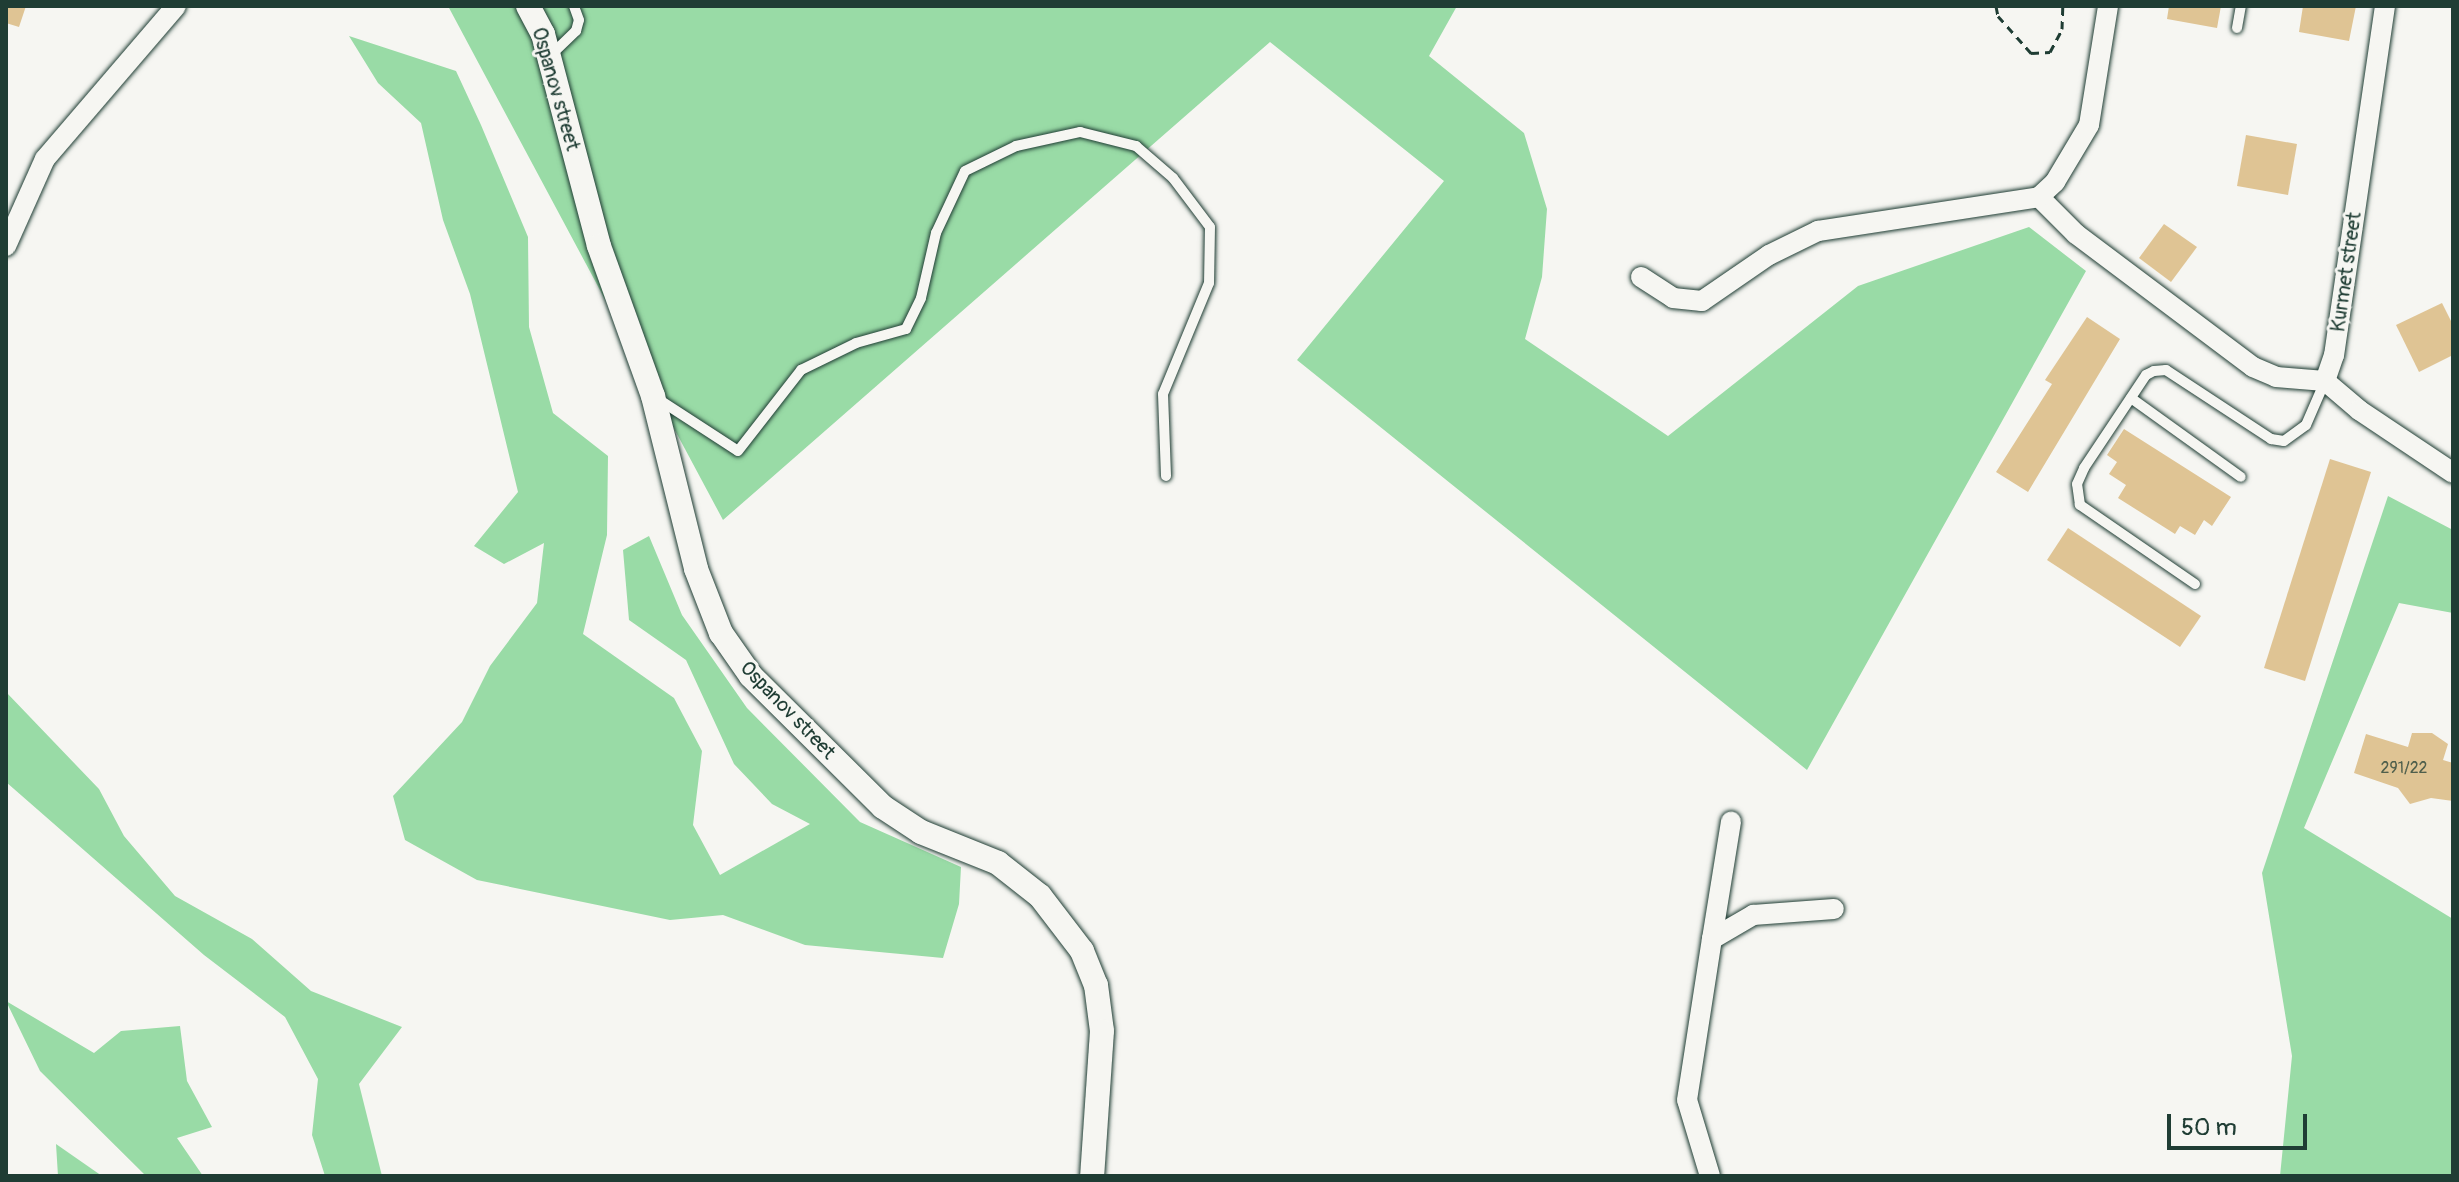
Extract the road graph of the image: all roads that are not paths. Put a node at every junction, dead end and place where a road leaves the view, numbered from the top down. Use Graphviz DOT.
graph roads {
  1 [pos="176,6"];
  2 [pos="528,6"];
  3 [pos="574,6"];
  4 [pos="2108,6"];
  5 [pos="2241,6"];
  6 [pos="2385,6"];
  7 [pos="2237,28"];
  8 [pos="549,56"];
  9 [pos="2039,197"];
  10 [pos="6,246"];
  11 [pos="1641,277"];
  12 [pos="2325,381"];
  13 [pos="653,396"];
  14 [pos="2131,398"];
  15 [pos="2453,473"];
  16 [pos="1166,476"];
  17 [pos="2241,477"];
  18 [pos="2195,584"];
  19 [pos="1731,822"];
  20 [pos="1834,909"];
  21 [pos="1712,939"];
  22 [pos="1092,1176"];
  23 [pos="1710,1176"];
  1 -- 10 [label="street"];
  2 -- 8 [label="street, Ospanov street"];
  3 -- 8 [label="lane"];
  4 -- 9 [label="street"];
  5 -- 7 [label="lane"];
  6 -- 12 [label="street, Kurmet street"];
  8 -- 13 [label="street, Ospanov street"];
  9 -- 11 [label="street"];
  9 -- 12 [label="street"];
  12 -- 14 [label="lane"];
  12 -- 15 [label="street"];
  13 -- 16 [label="lane"];
  13 -- 22 [label="street, Ospanov street"];
  14 -- 17 [label="lane"];
  14 -- 18 [label="lane"];
  19 -- 21 [label="street"];
  20 -- 21 [label="street"];
  21 -- 23 [label="street"];
}
